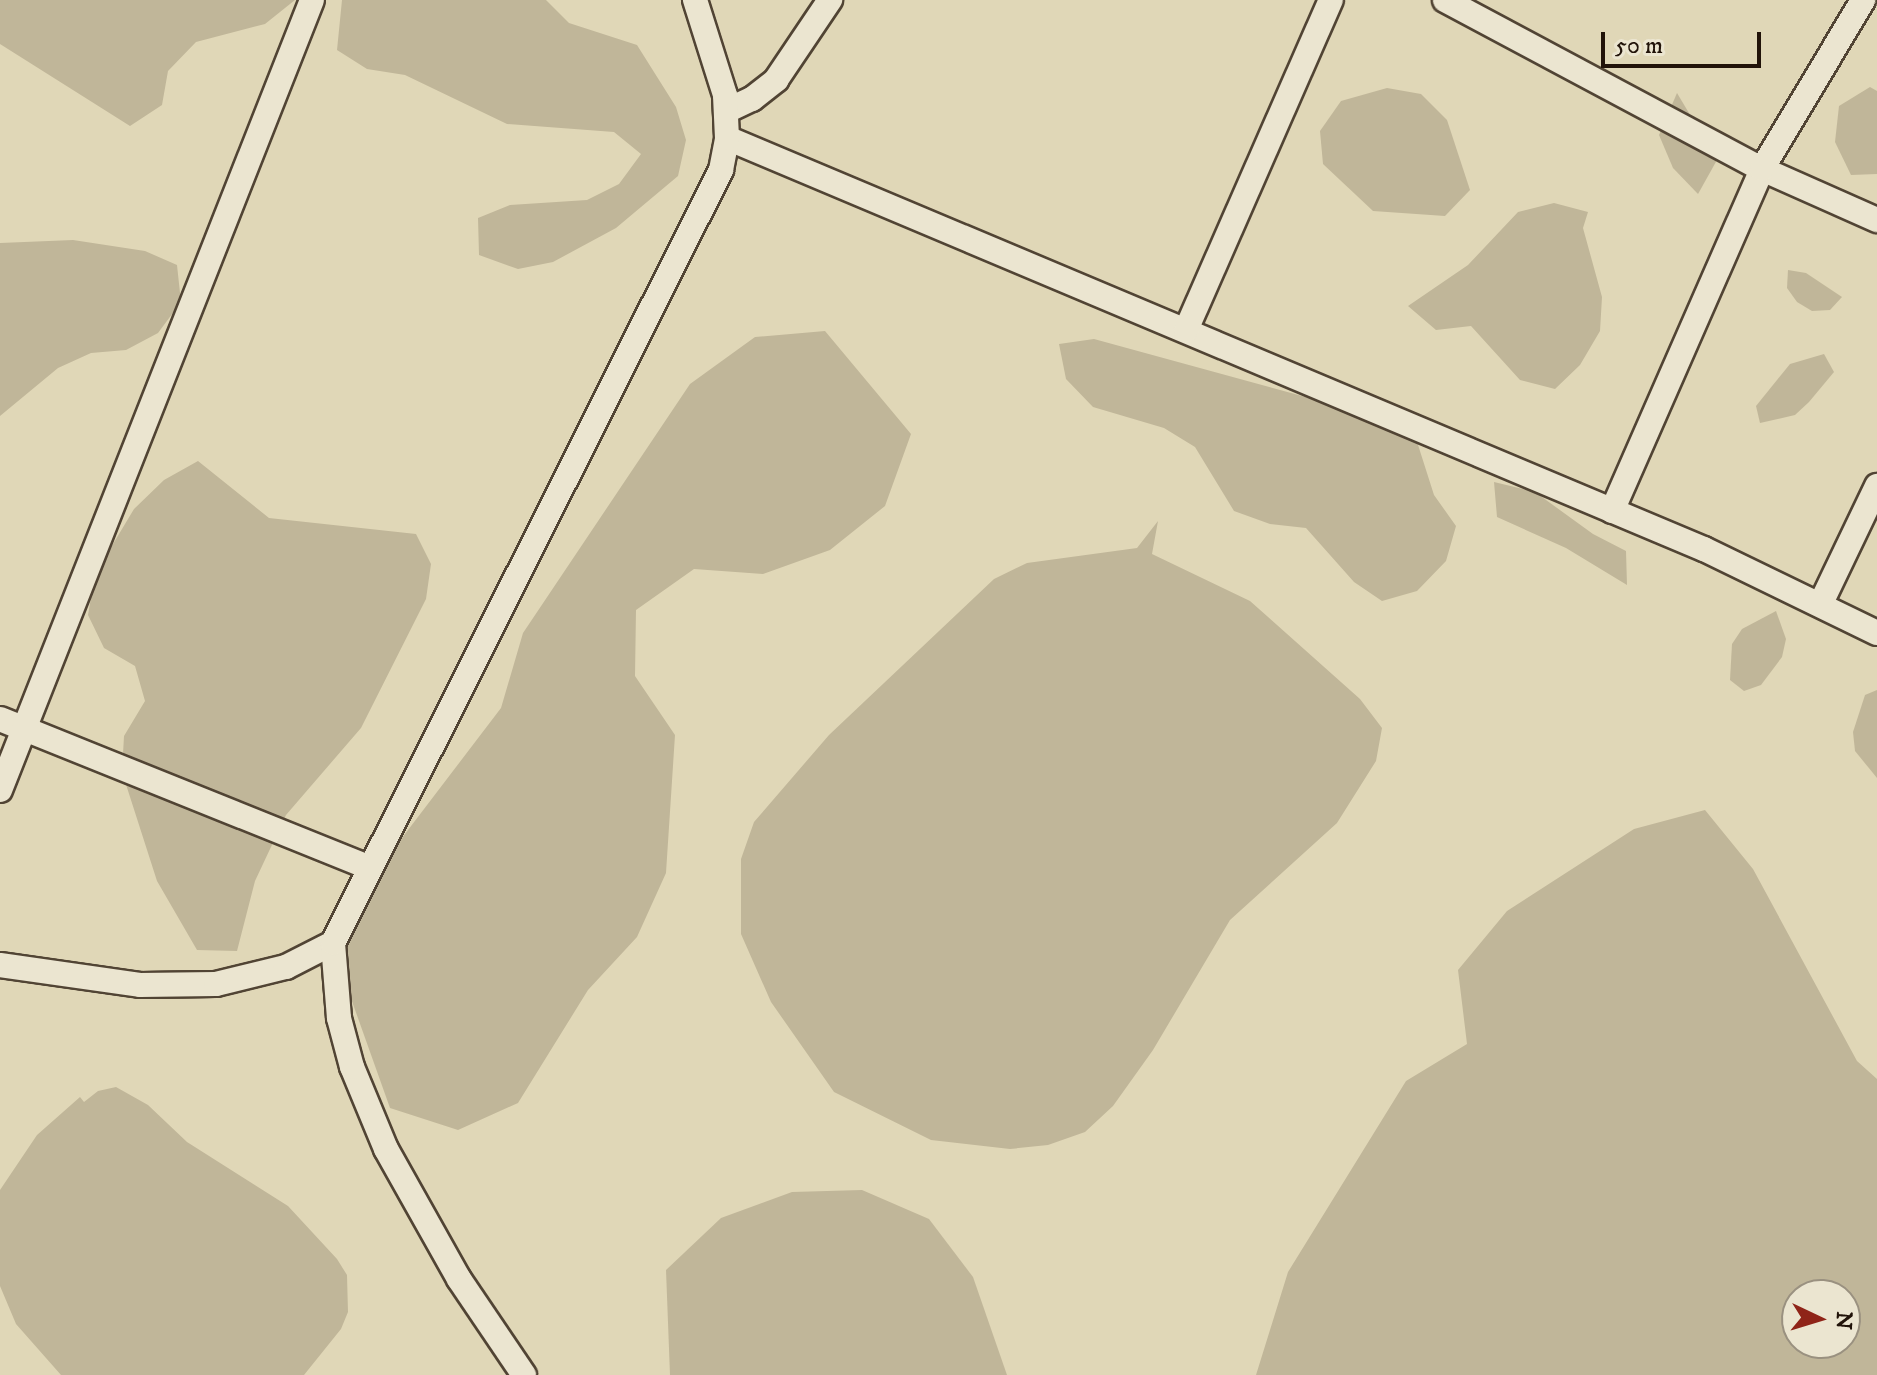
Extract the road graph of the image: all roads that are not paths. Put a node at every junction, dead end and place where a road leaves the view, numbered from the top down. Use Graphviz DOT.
graph roads {
  1 [pos="312,0"];
  2 [pos="695,0"];
  3 [pos="830,0"];
  4 [pos="1331,0"];
  5 [pos="1445,0"];
  6 [pos="1863,0"];
  7 [pos="726,111"];
  8 [pos="727,138"];
  9 [pos="1762,169"];
  10 [pos="1877,220"];
  11 [pos="1186,330"];
  12 [pos="1877,486"];
  13 [pos="1612,511"];
  14 [pos="1821,603"];
  15 [pos="1877,633"];
  16 [pos="0,719"];
  17 [pos="25,728"];
  18 [pos="0,790"];
  19 [pos="368,867"];
  20 [pos="333,943"];
  21 [pos="0,965"];
  22 [pos="524,1375"];
  1 -- 17 [label="street"];
  2 -- 7 [label="street"];
  3 -- 7 [label="street"];
  4 -- 11 [label="street"];
  5 -- 9 [label="street"];
  6 -- 9 [label="street"];
  7 -- 8 [label="street"];
  8 -- 11 [label="street"];
  8 -- 19 [label="street"];
  9 -- 10 [label="street"];
  9 -- 13 [label="street"];
  11 -- 13 [label="street"];
  12 -- 14 [label="street"];
  13 -- 14 [label="street"];
  14 -- 15 [label="street"];
  16 -- 17 [label="street"];
  17 -- 18 [label="street"];
  17 -- 19 [label="street"];
  19 -- 20 [label="street"];
  20 -- 21 [label="street"];
  20 -- 22 [label="street"];
}
